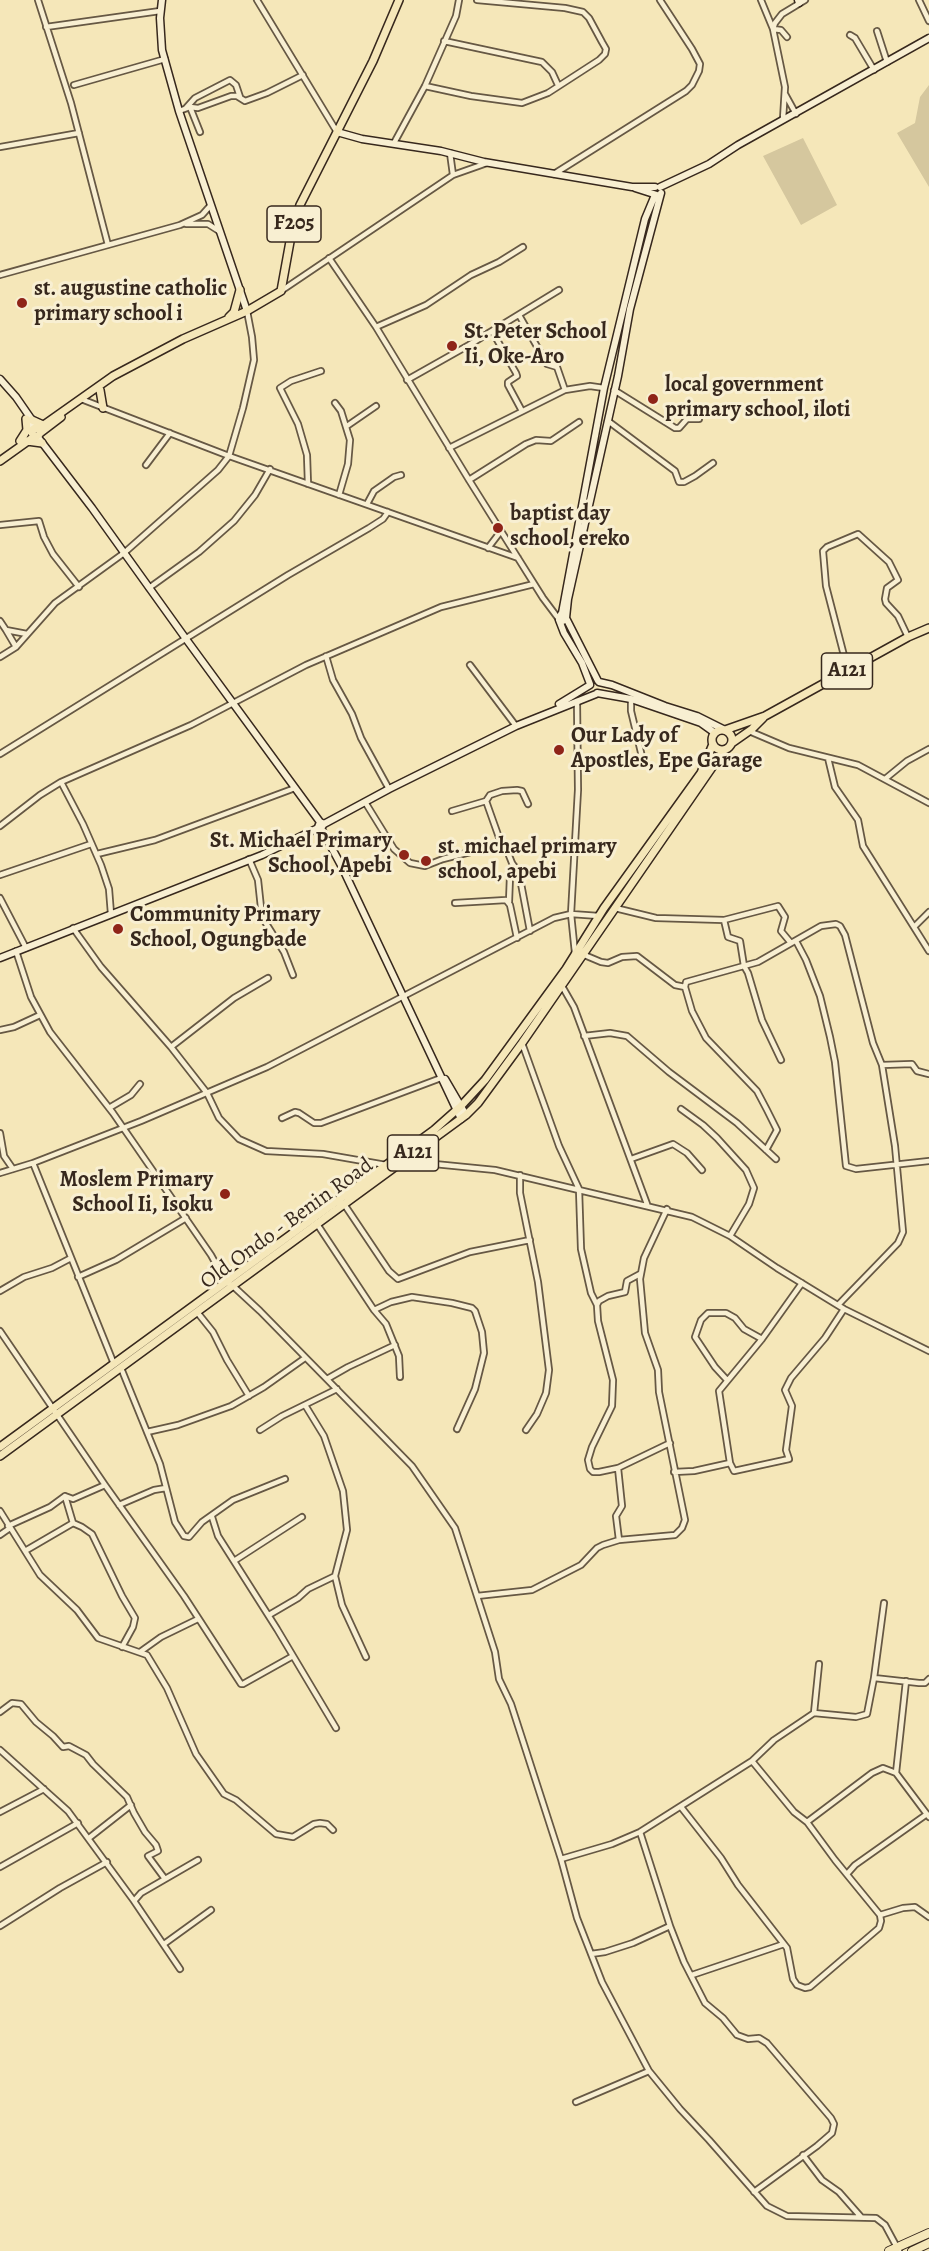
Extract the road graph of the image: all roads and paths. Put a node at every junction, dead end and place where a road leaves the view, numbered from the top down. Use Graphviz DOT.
graph roads {
  1 [pos="38,0"];
  2 [pos="162,0"];
  3 [pos="256,0"];
  4 [pos="399,0"];
  5 [pos="459,0"];
  6 [pos="477,0"];
  7 [pos="660,0"];
  8 [pos="761,0"];
  9 [pos="919,0"];
  10 [pos="801,1"];
  11 [pos="160,10"];
  12 [pos="929,21"];
  13 [pos="46,27"];
  14 [pos="773,29"];
  15 [pos="877,31"];
  16 [pos="850,35"];
  17 [pos="787,37"];
  18 [pos="929,38"];
  19 [pos="444,41"];
  20 [pos="165,59"];
  21 [pos="887,62"];
  22 [pos="873,70"];
  23 [pos="303,75"];
  24 [pos="74,85"];
  25 [pos="558,85"];
  26 [pos="424,86"];
  27 [pos="785,94"];
  28 [pos="240,97"];
  29 [pos="188,108"];
  30 [pos="179,111"];
  31 [pos="796,114"];
  32 [pos="783,121"];
  33 [pos="200,132"];
  34 [pos="337,132"];
  35 [pos="79,133"];
  36 [pos="394,143"];
  37 [pos="0,147"];
  38 [pos="450,153"];
  39 [pos="490,162"];
  40 [pos="554,174"];
  41 [pos="453,175"];
  42 [pos="657,191"];
  43 [pos="210,206"];
  44 [pos="180,225"];
  45 [pos="219,231"];
  46 [pos="108,245"];
  47 [pos="523,247"];
  48 [pos="329,258"];
  49 [pos="0,275"];
  50 [pos="240,290"];
  51 [pos="559,290"];
  52 [pos="280,291"];
  53 [pos="247,312"];
  54 [pos="519,315"];
  55 [pos="226,321"];
  56 [pos="376,327"];
  57 [pos="492,331"];
  58 [pos="321,371"];
  59 [pos="121,373"];
  60 [pos="407,380"];
  61 [pos="1,382"];
  62 [pos="604,388"];
  63 [pos="100,390"];
  64 [pos="566,390"];
  65 [pos="614,390"];
  66 [pos="82,399"];
  67 [pos="335,403"];
  68 [pos="375,406"];
  69 [pos="103,408"];
  70 [pos="522,411"];
  71 [pos="29,419"];
  72 [pos="699,419"];
  73 [pos="607,420"];
  74 [pos="579,422"];
  75 [pos="347,426"];
  76 [pos="37,432"];
  77 [pos="170,433"];
  78 [pos="23,441"];
  79 [pos="42,443"];
  80 [pos="449,448"];
  81 [pos="229,456"];
  82 [pos="0,458"];
  83 [pos="713,463"];
  84 [pos="146,465"];
  85 [pos="61,467"];
  86 [pos="270,469"];
  87 [pos="401,475"];
  88 [pos="469,480"];
  89 [pos="308,484"];
  90 [pos="339,495"];
  91 [pos="367,504"];
  92 [pos="388,512"];
  93 [pos="0,525"];
  94 [pos="501,531"];
  95 [pos="488,548"];
  96 [pos="124,554"];
  97 [pos="518,558"];
  98 [pos="534,584"];
  99 [pos="79,587"];
  100 [pos="149,588"];
  101 [pos="562,617"];
  102 [pos="0,621"];
  103 [pos="929,628"];
  104 [pos="6,630"];
  105 [pos="27,634"];
  106 [pos="908,637"];
  107 [pos="186,639"];
  108 [pos="16,647"];
  109 [pos="326,656"];
  110 [pos="0,657"];
  111 [pos="470,665"];
  112 [pos="848,671"];
  113 [pos="598,682"];
  114 [pos="590,685"];
  115 [pos="596,694"];
  116 [pos="631,699"];
  117 [pos="577,700"];
  118 [pos="234,704"];
  119 [pos="538,716"];
  120 [pos="765,716"];
  121 [pos="516,726"];
  122 [pos="724,730"];
  123 [pos="749,731"];
  124 [pos="715,733"];
  125 [pos="732,743"];
  126 [pos="713,744"];
  127 [pos="929,748"];
  128 [pos="724,750"];
  129 [pos="0,754"];
  130 [pos="828,758"];
  131 [pos="644,765"];
  132 [pos="885,779"];
  133 [pos="61,782"];
  134 [pos="295,788"];
  135 [pos="389,789"];
  136 [pos="486,801"];
  137 [pos="363,803"];
  138 [pos="929,803"];
  139 [pos="528,804"];
  140 [pos="452,811"];
  141 [pos="320,825"];
  142 [pos="0,826"];
  143 [pos="91,844"];
  144 [pos="502,846"];
  145 [pos="97,854"];
  146 [pos="249,859"];
  147 [pos="514,866"];
  148 [pos="0,875"];
  149 [pos="0,898"];
  150 [pos="509,902"];
  151 [pos="455,903"];
  152 [pos="615,908"];
  153 [pos="929,912"];
  154 [pos="111,914"];
  155 [pos="571,914"];
  156 [pos="599,916"];
  157 [pos="724,920"];
  158 [pos="914,927"];
  159 [pos="74,928"];
  160 [pos="530,931"];
  161 [pos="517,938"];
  162 [pos="794,942"];
  163 [pos="26,948"];
  164 [pos="16,951"];
  165 [pos="929,951"];
  166 [pos="578,952"];
  167 [pos="0,958"];
  168 [pos="744,966"];
  169 [pos="293,975"];
  170 [pos="268,978"];
  171 [pos="562,986"];
  172 [pos="685,987"];
  173 [pos="404,998"];
  174 [pos="40,1015"];
  175 [pos="0,1030"];
  176 [pos="584,1036"];
  177 [pos="522,1043"];
  178 [pos="171,1047"];
  179 [pos="781,1060"];
  180 [pos="882,1065"];
  181 [pos="929,1074"];
  182 [pos="440,1075"];
  183 [pos="140,1084"];
  184 [pos="207,1093"];
  185 [pos="109,1108"];
  186 [pos="459,1109"];
  187 [pos="681,1109"];
  188 [pos="463,1117"];
  189 [pos="282,1118"];
  190 [pos="123,1128"];
  191 [pos="0,1133"];
  192 [pos="766,1150"];
  193 [pos="631,1159"];
  194 [pos="398,1160"];
  195 [pos="776,1160"];
  196 [pos="929,1161"];
  197 [pos="33,1163"];
  198 [pos="386,1165"];
  199 [pos="895,1165"];
  200 [pos="13,1169"];
  201 [pos="702,1170"];
  202 [pos="0,1173"];
  203 [pos="520,1175"];
  204 [pos="579,1189"];
  205 [pos="344,1204"];
  206 [pos="647,1204"];
  207 [pos="667,1209"];
  208 [pos="186,1218"];
  209 [pos="317,1224"];
  210 [pos="730,1236"];
  211 [pos="530,1240"];
  212 [pos="71,1258"];
  213 [pos="640,1275"];
  214 [pos="78,1277"];
  215 [pos="802,1283"];
  216 [pos="230,1284"];
  217 [pos="0,1291"];
  218 [pos="597,1305"];
  219 [pos="838,1305"];
  220 [pos="844,1309"];
  221 [pos="374,1310"];
  222 [pos="197,1312"];
  223 [pos="0,1331"];
  224 [pos="762,1339"];
  225 [pos="395,1345"];
  226 [pos="929,1351"];
  227 [pos="305,1358"];
  228 [pos="114,1364"];
  229 [pos="121,1368"];
  230 [pos="400,1377"];
  231 [pos="327,1379"];
  232 [pos="727,1380"];
  233 [pos="337,1389"];
  234 [pos="249,1396"];
  235 [pos="304,1405"];
  236 [pos="53,1408"];
  237 [pos="59,1414"];
  238 [pos="457,1429"];
  239 [pos="260,1430"];
  240 [pos="526,1430"];
  241 [pos="147,1432"];
  242 [pos="670,1443"];
  243 [pos="0,1447"];
  244 [pos="0,1456"];
  245 [pos="730,1463"];
  246 [pos="618,1468"];
  247 [pos="674,1472"];
  248 [pos="285,1479"];
  249 [pos="105,1485"];
  250 [pos="166,1488"];
  251 [pos="65,1496"];
  252 [pos="120,1505"];
  253 [pos="0,1510"];
  254 [pos="212,1517"];
  255 [pos="302,1517"];
  256 [pos="73,1523"];
  257 [pos="9,1527"];
  258 [pos="0,1534"];
  259 [pos="619,1540"];
  260 [pos="25,1551"];
  261 [pos="234,1561"];
  262 [pos="336,1576"];
  263 [pos="477,1596"];
  264 [pos="884,1603"];
  265 [pos="269,1615"];
  266 [pos="198,1619"];
  267 [pos="122,1647"];
  268 [pos="140,1652"];
  269 [pos="293,1656"];
  270 [pos="366,1657"];
  271 [pos="819,1664"];
  272 [pos="874,1678"];
  273 [pos="929,1679"];
  274 [pos="906,1681"];
  275 [pos="0,1712"];
  276 [pos="814,1713"];
  277 [pos="336,1728"];
  278 [pos="0,1750"];
  279 [pos="752,1761"];
  280 [pos="896,1773"];
  281 [pos="44,1789"];
  282 [pos="131,1805"];
  283 [pos="681,1807"];
  284 [pos="0,1812"];
  285 [pos="928,1816"];
  286 [pos="807,1822"];
  287 [pos="78,1823"];
  288 [pos="333,1830"];
  289 [pos="640,1832"];
  290 [pos="89,1838"];
  291 [pos="561,1859"];
  292 [pos="198,1860"];
  293 [pos="107,1862"];
  294 [pos="0,1867"];
  295 [pos="847,1874"];
  296 [pos="165,1879"];
  297 [pos="134,1901"];
  298 [pos="212,1910"];
  299 [pos="880,1915"];
  300 [pos="929,1917"];
  301 [pos="0,1926"];
  302 [pos="670,1926"];
  303 [pos="164,1944"];
  304 [pos="784,1944"];
  305 [pos="591,1954"];
  306 [pos="180,1969"];
  307 [pos="692,1975"];
  308 [pos="650,2071"];
  309 [pos="576,2102"];
  310 [pos="803,2155"];
  311 [pos="754,2192"];
  312 [pos="861,2217"];
  313 [pos="929,2233"];
  314 [pos="929,2243"];
  315 [pos="898,2249"];
  316 [pos="889,2251"];
  317 [pos="912,2251"];
  1 -- 13 [label="street"];
  2 -- 11 [label="street"];
  3 -- 23 [label="street"];
  4 -- 34 [label="main road, F205"];
  5 -- 19 [label="street"];
  6 -- 25 [label="street"];
  7 -- 40 [label="street"];
  8 -- 14 [label="street"];
  9 -- 12 [label="street"];
  10 -- 14 [label="street"];
  11 -- 13 [label="street"];
  11 -- 20 [label="street"];
  13 -- 35 [label="street"];
  14 -- 17 [label="street"];
  14 -- 27 [label="street"];
  15 -- 21 [label="street"];
  16 -- 22 [label="street"];
  18 -- 21 [label="street"];
  19 -- 25 [label="street"];
  19 -- 26 [label="street"];
  20 -- 24 [label="street"];
  20 -- 30 [label="street"];
  21 -- 22 [label="street"];
  22 -- 31 [label="street"];
  23 -- 28 [label="street"];
  23 -- 34 [label="street"];
  25 -- 26 [label="street"];
  26 -- 36 [label="street"];
  27 -- 31 [label="street"];
  27 -- 32 [label="street"];
  28 -- 29 [label="street"];
  28 -- 29 [label="street"];
  29 -- 30 [label="street"];
  29 -- 33 [label="street"];
  30 -- 43 [label="street"];
  31 -- 32 [label="street"];
  32 -- 42 [label="street"];
  34 -- 36 [label="street"];
  34 -- 52 [label="main road, F205"];
  35 -- 37 [label="street"];
  35 -- 46 [label="street"];
  36 -- 38 [label="street"];
  38 -- 39 [label="street"];
  38 -- 41 [label="street"];
  39 -- 40 [label="street"];
  39 -- 41 [label="street"];
  40 -- 42 [label="street"];
  41 -- 48 [label="street"];
  42 -- 62 [label="street"];
  42 -- 65 [label="street"];
  43 -- 44 [label="street"];
  43 -- 45 [label="street"];
  44 -- 45 [label="street"];
  44 -- 46 [label="street"];
  45 -- 50 [label="street"];
  46 -- 49 [label="street"];
  47 -- 56 [label="street"];
  48 -- 52 [label="street"];
  48 -- 56 [label="street"];
  50 -- 53 [label="street"];
  50 -- 55 [label="main road"];
  51 -- 54 [label="street"];
  52 -- 53 [label="main road"];
  53 -- 55 [label="main road"];
  53 -- 81 [label="street"];
  54 -- 57 [label="street"];
  54 -- 64 [label="street"];
  55 -- 59 [label="main road"];
  56 -- 60 [label="street"];
  57 -- 60 [label="street"];
  57 -- 70 [label="street"];
  58 -- 89 [label="street"];
  59 -- 63 [label="main road"];
  59 -- 66 [label="main road"];
  60 -- 80 [label="street"];
  61 -- 71 [label="street"];
  62 -- 64 [label="street"];
  62 -- 101 [label="street"];
  63 -- 66 [label="main road"];
  63 -- 69 [label="main road"];
  64 -- 70 [label="street"];
  65 -- 72 [label="street"];
  65 -- 73 [label="street"];
  66 -- 69 [label="street"];
  66 -- 76 [label="main road"];
  67 -- 75 [label="street"];
  68 -- 75 [label="street"];
  69 -- 77 [label="street"];
  70 -- 80 [label="street"];
  71 -- 76 [label="main road"];
  71 -- 76 [label="street"];
  71 -- 78 [label="main road"];
  73 -- 83 [label="street"];
  73 -- 101 [label="street"];
  74 -- 88 [label="street"];
  75 -- 90 [label="street"];
  76 -- 78 [label="main road"];
  76 -- 79 [label="street"];
  76 -- 85 [label="street"];
  77 -- 81 [label="street"];
  77 -- 84 [label="street"];
  78 -- 79 [label="main road"];
  78 -- 82 [label="main road"];
  79 -- 85 [label="street"];
  80 -- 88 [label="street"];
  81 -- 86 [label="street"];
  81 -- 96 [label="street"];
  85 -- 96 [label="street"];
  86 -- 89 [label="street"];
  86 -- 100 [label="street"];
  87 -- 91 [label="street"];
  88 -- 94 [label="street"];
  89 -- 90 [label="street"];
  90 -- 91 [label="street"];
  91 -- 92 [label="street"];
  92 -- 95 [label="street"];
  92 -- 107 [label="street"];
  93 -- 99 [label="street"];
  94 -- 95 [label="street"];
  94 -- 97 [label="street"];
  95 -- 97 [label="street"];
  96 -- 99 [label="street"];
  96 -- 100 [label="street"];
  97 -- 98 [label="street"];
  98 -- 101 [label="street"];
  98 -- 109 [label="street"];
  99 -- 105 [label="street"];
  100 -- 107 [label="street"];
  101 -- 113 [label="street"];
  101 -- 114 [label="street"];
  102 -- 104 [label="street"];
  103 -- 106 [label="main road, Old Ondo - Benin Road / A121"];
  104 -- 105 [label="street"];
  104 -- 108 [label="street"];
  105 -- 108 [label="street"];
  106 -- 112 [label="main road, Old Ondo - Benin Road / A121"];
  106 -- 112 [label="street"];
  107 -- 118 [label="street"];
  107 -- 129 [label="street"];
  108 -- 110 [label="street"];
  109 -- 118 [label="street"];
  109 -- 135 [label="street"];
  111 -- 121 [label="street"];
  112 -- 120 [label="main road, Old Ondo - Benin Road / A121"];
  113 -- 114 [label="street"];
  113 -- 115 [label="street"];
  113 -- 122 [label="street"];
  114 -- 115 [label="street"];
  114 -- 119 [label="street"];
  115 -- 116 [label="street"];
  115 -- 117 [label="street"];
  116 -- 124 [label="street"];
  116 -- 131 [label="street"];
  117 -- 119 [label="street"];
  117 -- 155 [label="street"];
  118 -- 133 [label="street"];
  118 -- 134 [label="street"];
  119 -- 121 [label="street"];
  120 -- 122 [label="main road, Old Ondo - Benin Road / A121"];
  120 -- 123 [label="main road, Old Ondo - Benin Road / A121"];
  121 -- 135 [label="street"];
  122 -- 124 [label="main road, Old Ondo - Benin Road"];
  122 -- 125 [label="main road"];
  123 -- 125 [label="main road, Old Ondo - Benin Road / A121"];
  123 -- 130 [label="street"];
  124 -- 126 [label="main road, Old Ondo - Benin Road"];
  125 -- 128 [label="main road, Old Ondo - Benin Road"];
  126 -- 128 [label="main road"];
  126 -- 156 [label="main road, Old Ondo - Benin Road / A121"];
  127 -- 132 [label="street"];
  128 -- 152 [label="main road, Old Ondo - Benin Road / A121"];
  130 -- 132 [label="street"];
  130 -- 158 [label="street"];
  132 -- 138 [label="street"];
  133 -- 142 [label="street"];
  133 -- 143 [label="street"];
  134 -- 141 [label="street"];
  134 -- 145 [label="street"];
  135 -- 137 [label="street"];
  136 -- 139 [label="street"];
  136 -- 140 [label="street"];
  136 -- 144 [label="street"];
  137 -- 141 [label="street"];
  137 -- 144 [label="street"];
  141 -- 146 [label="street"];
  141 -- 173 [label="street"];
  143 -- 145 [label="street"];
  143 -- 148 [label="street"];
  144 -- 147 [label="street"];
  145 -- 154 [label="street"];
  146 -- 154 [label="street"];
  146 -- 169 [label="street"];
  147 -- 150 [label="street"];
  147 -- 160 [label="street"];
  149 -- 163 [label="street"];
  150 -- 151 [label="street"];
  150 -- 161 [label="street"];
  152 -- 157 [label="street"];
  152 -- 166 [label="main road, Old Ondo - Benin Road / A121"];
  153 -- 158 [label="street"];
  154 -- 159 [label="street"];
  155 -- 156 [label="street"];
  155 -- 160 [label="street"];
  155 -- 166 [label="street"];
  156 -- 166 [label="main road, Old Ondo - Benin Road / A121"];
  157 -- 162 [label="street"];
  157 -- 168 [label="street"];
  158 -- 165 [label="street"];
  159 -- 163 [label="street"];
  159 -- 178 [label="street"];
  160 -- 161 [label="street"];
  161 -- 173 [label="street"];
  162 -- 168 [label="street"];
  162 -- 180 [label="street"];
  162 -- 199 [label="street"];
  163 -- 164 [label="street"];
  164 -- 167 [label="street"];
  164 -- 174 [label="street"];
  166 -- 171 [label="main road, Old Ondo - Benin Road / A121"];
  166 -- 172 [label="street"];
  166 -- 186 [label="main road, Old Ondo - Benin Road / A121"];
  168 -- 172 [label="street"];
  168 -- 179 [label="street"];
  170 -- 178 [label="street"];
  171 -- 176 [label="street"];
  171 -- 177 [label="main road, Old Ondo - Benin Road / A121"];
  172 -- 192 [label="street"];
  173 -- 182 [label="street"];
  173 -- 184 [label="street"];
  174 -- 175 [label="street"];
  174 -- 185 [label="street"];
  176 -- 192 [label="street"];
  176 -- 193 [label="street"];
  177 -- 188 [label="main road, Old Ondo - Benin Road / A121"];
  177 -- 204 [label="street"];
  178 -- 184 [label="street"];
  180 -- 181 [label="street"];
  180 -- 199 [label="street"];
  182 -- 186 [label="street"];
  182 -- 189 [label="street"];
  183 -- 185 [label="street"];
  184 -- 190 [label="street"];
  184 -- 198 [label="street"];
  185 -- 190 [label="street"];
  186 -- 188 [label="street"];
  186 -- 194 [label="main road, Old Ondo - Benin Road / A121"];
  187 -- 210 [label="street"];
  188 -- 194 [label="main road, Old Ondo - Benin Road / A121"];
  190 -- 197 [label="street"];
  190 -- 208 [label="street"];
  191 -- 200 [label="street"];
  192 -- 195 [label="street"];
  193 -- 201 [label="street"];
  193 -- 206 [label="street"];
  194 -- 198 [label="main road, Old Ondo - Benin Road / A121"];
  194 -- 203 [label="street"];
  194 -- 205 [label="main road, Old Ondo - Benin Road / A121"];
  196 -- 199 [label="street"];
  197 -- 200 [label="street"];
  197 -- 212 [label="street"];
  198 -- 216 [label="main road, Old Ondo - Benin Road / A121"];
  199 -- 219 [label="street"];
  200 -- 202 [label="street"];
  203 -- 204 [label="street"];
  203 -- 211 [label="street"];
  204 -- 206 [label="street"];
  204 -- 218 [label="street"];
  205 -- 209 [label="main road, Old Ondo - Benin Road / A121"];
  205 -- 211 [label="street"];
  206 -- 207 [label="street"];
  207 -- 210 [label="street"];
  207 -- 213 [label="street"];
  208 -- 214 [label="street"];
  208 -- 216 [label="street"];
  209 -- 216 [label="main road, Old Ondo - Benin Road / A121"];
  209 -- 221 [label="street"];
  210 -- 215 [label="street"];
  211 -- 240 [label="street"];
  212 -- 214 [label="street"];
  212 -- 217 [label="street"];
  213 -- 218 [label="street"];
  213 -- 242 [label="street"];
  214 -- 228 [label="street"];
  215 -- 219 [label="street"];
  215 -- 224 [label="street"];
  216 -- 222 [label="main road, Old Ondo - Benin Road / A121"];
  216 -- 227 [label="street"];
  216 -- 228 [label="main road, Old Ondo - Benin Road / A121"];
  218 -- 246 [label="street"];
  219 -- 220 [label="street"];
  220 -- 226 [label="street"];
  220 -- 245 [label="street"];
  221 -- 225 [label="street"];
  221 -- 238 [label="street"];
  222 -- 229 [label="main road, Old Ondo - Benin Road / A121"];
  222 -- 234 [label="street"];
  223 -- 236 [label="street"];
  224 -- 232 [label="street"];
  224 -- 232 [label="street"];
  225 -- 230 [label="street"];
  225 -- 231 [label="street"];
  227 -- 231 [label="street"];
  227 -- 234 [label="street"];
  228 -- 236 [label="main road, Old Ondo - Benin Road / A121"];
  229 -- 237 [label="main road, Old Ondo - Benin Road / A121"];
  229 -- 241 [label="street"];
  231 -- 233 [label="street"];
  232 -- 245 [label="street"];
  233 -- 235 [label="street"];
  233 -- 263 [label="street"];
  234 -- 241 [label="street"];
  235 -- 239 [label="street"];
  235 -- 262 [label="street"];
  236 -- 237 [label="street"];
  236 -- 243 [label="main road, Old Ondo - Benin Road / A121"];
  237 -- 244 [label="main road, Old Ondo - Benin Road / A121"];
  237 -- 249 [label="street"];
  241 -- 250 [label="street"];
  242 -- 246 [label="street"];
  242 -- 247 [label="street"];
  245 -- 247 [label="street"];
  246 -- 259 [label="street"];
  247 -- 259 [label="street"];
  248 -- 254 [label="street"];
  249 -- 251 [label="street"];
  249 -- 252 [label="street"];
  250 -- 252 [label="street"];
  250 -- 254 [label="street"];
  251 -- 256 [label="street"];
  251 -- 257 [label="street"];
  252 -- 266 [label="street"];
  253 -- 257 [label="street"];
  254 -- 261 [label="street"];
  255 -- 261 [label="street"];
  256 -- 260 [label="street"];
  256 -- 267 [label="street"];
  257 -- 258 [label="street"];
  257 -- 260 [label="street"];
  259 -- 263 [label="street"];
  260 -- 267 [label="street"];
  261 -- 265 [label="street"];
  262 -- 265 [label="street"];
  262 -- 270 [label="street"];
  263 -- 291 [label="street"];
  264 -- 272 [label="street"];
  265 -- 269 [label="street"];
  266 -- 268 [label="street"];
  266 -- 269 [label="street"];
  267 -- 268 [label="street"];
  268 -- 288 [label="street"];
  269 -- 277 [label="street"];
  271 -- 276 [label="street"];
  272 -- 274 [label="street"];
  272 -- 276 [label="street"];
  273 -- 274 [label="street"];
  274 -- 280 [label="street"];
  275 -- 282 [label="street"];
  276 -- 279 [label="street"];
  278 -- 281 [label="street"];
  279 -- 283 [label="street"];
  279 -- 286 [label="street"];
  280 -- 285 [label="street"];
  280 -- 286 [label="street"];
  281 -- 284 [label="street"];
  281 -- 287 [label="street"];
  282 -- 290 [label="street"];
  282 -- 296 [label="street"];
  283 -- 289 [label="street"];
  283 -- 304 [label="street"];
  285 -- 295 [label="street"];
  286 -- 295 [label="street"];
  287 -- 290 [label="street"];
  287 -- 294 [label="street"];
  289 -- 291 [label="street"];
  289 -- 302 [label="street"];
  290 -- 293 [label="street"];
  291 -- 305 [label="street"];
  292 -- 296 [label="street"];
  293 -- 297 [label="street"];
  293 -- 301 [label="street"];
  295 -- 299 [label="street"];
  296 -- 297 [label="street"];
  297 -- 303 [label="street"];
  298 -- 303 [label="street"];
  299 -- 300 [label="street"];
  299 -- 304 [label="street"];
  302 -- 305 [label="street"];
  302 -- 307 [label="street"];
  303 -- 306 [label="street"];
  304 -- 307 [label="street"];
  305 -- 308 [label="street"];
  307 -- 310 [label="street"];
  308 -- 309 [label="street"];
  308 -- 311 [label="street"];
  310 -- 311 [label="street"];
  310 -- 312 [label="street"];
  311 -- 312 [label="street"];
  312 -- 315 [label="street"];
  313 -- 315 [label="highway"];
  314 -- 317 [label="highway"];
  315 -- 316 [label="highway"];
}
